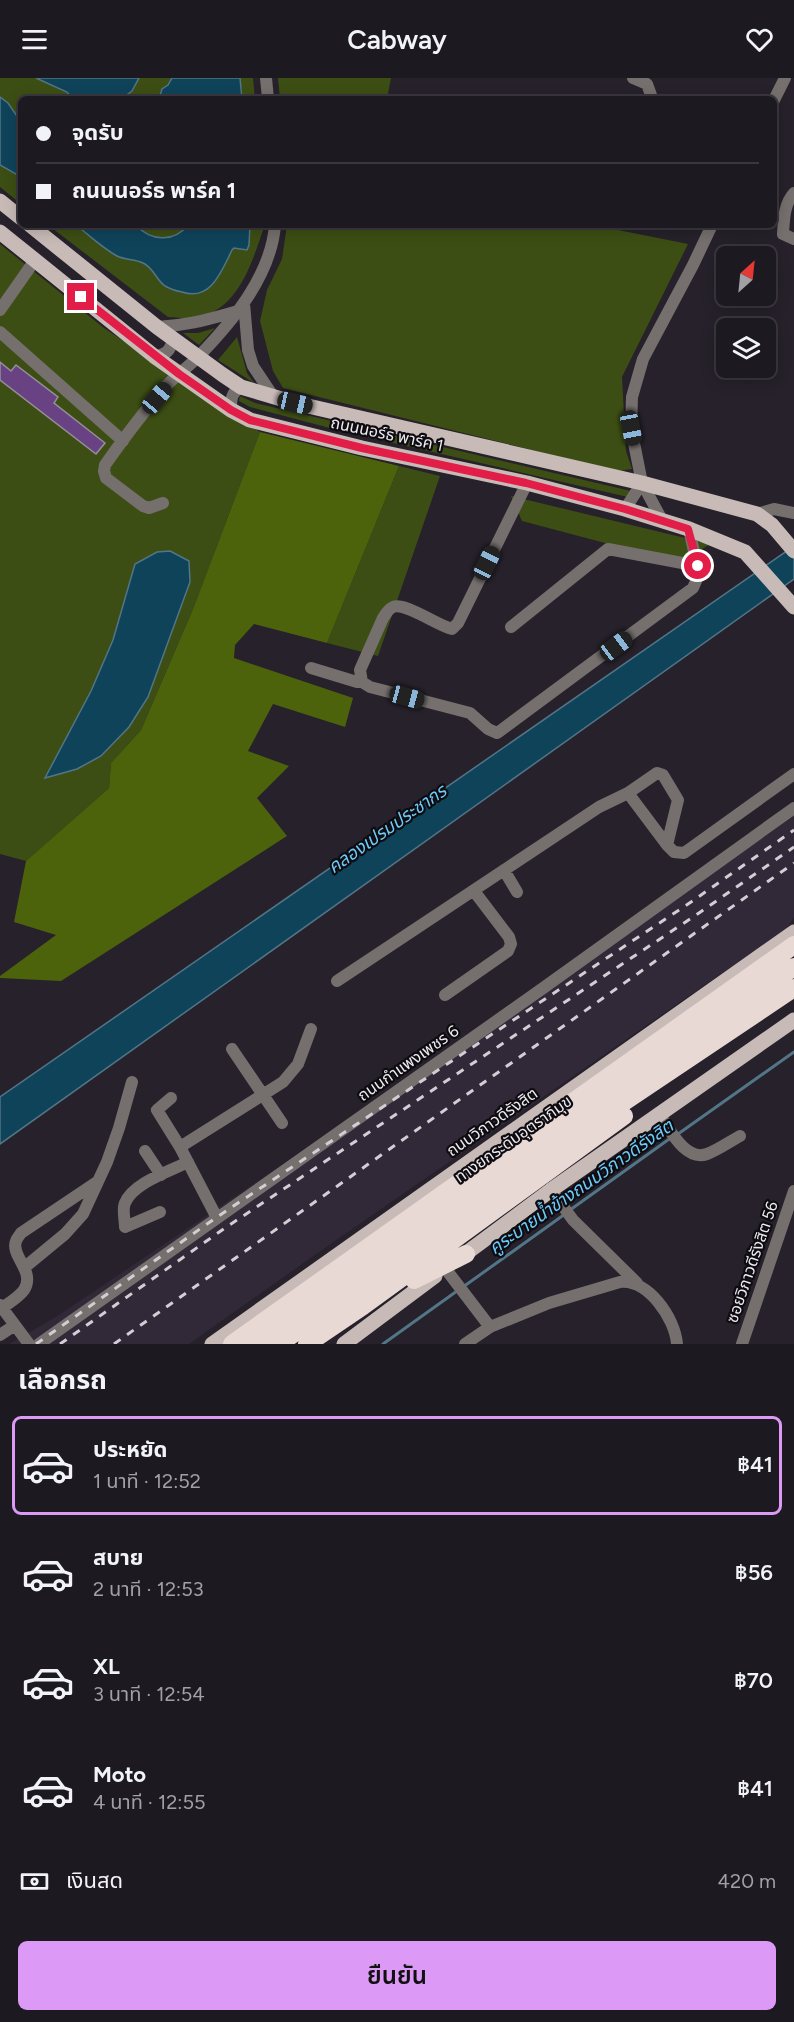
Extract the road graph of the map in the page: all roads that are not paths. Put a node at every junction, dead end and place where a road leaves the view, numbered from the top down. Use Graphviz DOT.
graph roads {
  1 [pos="266,78"];
  2 [pos="633,78"];
  3 [pos="785,78"];
  4 [pos="268,96"];
  5 [pos="651,96"];
  6 [pos="776,96"];
  7 [pos="794,193"];
  8 [pos="0,201"];
  9 [pos="18,216"];
  10 [pos="34,228"];
  11 [pos="274,228"];
  12 [pos="711,228"];
  13 [pos="0,232"];
  14 [pos="794,239"];
  15 [pos="35,260"];
  16 [pos="241,307"];
  17 [pos="0,310"];
  18 [pos="157,327"];
  19 [pos="0,332"];
  20 [pos="173,338"];
  21 [pos="154,356"];
  22 [pos="197,357"];
  23 [pos="179,374"];
  24 [pos="241,387"];
  25 [pos="273,396"];
  26 [pos="231,410"];
  27 [pos="123,441"];
  28 [pos="526,483"];
  29 [pos="642,483"];
  30 [pos="163,503"];
  31 [pos="625,509"];
  32 [pos="794,513"];
  33 [pos="757,514"];
  34 [pos="662,520"];
  35 [pos="688,529"];
  36 [pos="794,551"];
  37 [pos="698,566"];
  38 [pos="794,607"];
  39 [pos="511,627"];
  40 [pos="311,668"];
  41 [pos="362,681"];
  42 [pos="794,774"];
  43 [pos="628,793"];
  44 [pos="794,808"];
  45 [pos="667,845"];
  46 [pos="504,870"];
  47 [pos="474,891"];
  48 [pos="518,892"];
  49 [pos="793,935"];
  50 [pos="794,967"];
  51 [pos="337,981"];
  52 [pos="794,988"];
  53 [pos="445,994"];
  54 [pos="794,999"];
  55 [pos="793,1023"];
  56 [pos="311,1029"];
  57 [pos="232,1049"];
  58 [pos="132,1082"];
  59 [pos="263,1095"];
  60 [pos="171,1098"];
  61 [pos="659,1114"];
  62 [pos="282,1123"];
  63 [pos="740,1136"];
  64 [pos="180,1147"];
  65 [pos="145,1151"];
  66 [pos="188,1162"];
  67 [pos="161,1175"];
  68 [pos="100,1180"];
  69 [pos="551,1190"];
  70 [pos="794,1191"];
  71 [pos="415,1201"];
  72 [pos="160,1212"];
  73 [pos="217,1218"];
  74 [pos="466,1254"];
  75 [pos="25,1267"];
  76 [pos="337,1268"];
  77 [pos="445,1269"];
  78 [pos="638,1284"];
  79 [pos="363,1306"];
  80 [pos="1,1307"];
  81 [pos="15,1325"];
  82 [pos="490,1327"];
  83 [pos="0,1335"];
  84 [pos="28,1344"];
  85 [pos="39,1344"];
  86 [pos="212,1344"];
  87 [pos="232,1344"];
  88 [pos="254,1344"];
  89 [pos="279,1344"];
  90 [pos="308,1344"];
  91 [pos="344,1344"];
  92 [pos="465,1344"];
  93 [pos="677,1344"];
  94 [pos="742,1344"];
  1 -- 4 [label="street"];
  2 -- 5 [label="street"];
  3 -- 6 [label="street"];
  7 -- 14 [label="street"];
  8 -- 9 [label="main road"];
  10 -- 18 [label="main road, ถนนนอร์ธ พาร์ค 1"];
  11 -- 16 [label="street"];
  12 -- 29 [label="street"];
  13 -- 15 [label="main road, ถนนนอร์ธ พาร์ค 1"];
  15 -- 17 [label="street"];
  15 -- 21 [label="main road, ถนนนอร์ธ พาร์ค 1"];
  16 -- 18 [label="street"];
  16 -- 22 [label="street"];
  16 -- 25 [label="street"];
  18 -- 20 [label="main road, ถนนนอร์ธ พาร์ค 1"];
  19 -- 27 [label="street"];
  20 -- 21 [label="street"];
  20 -- 22 [label="main road, ถนนนอร์ธ พาร์ค 1"];
  21 -- 23 [label="main road, ถนนนอร์ธ พาร์ค 1"];
  22 -- 23 [label="street"];
  22 -- 24 [label="main road, ถนนนอร์ธ พาร์ค 1"];
  23 -- 26 [label="main road, ถนนนอร์ธ พาร์ค 1"];
  23 -- 27 [label="street"];
  24 -- 25 [label="main road, ถนนนอร์ธ พาร์ค 1"];
  24 -- 26 [label="street"];
  25 -- 29 [label="main road, ถนนนอร์ธ พาร์ค 1"];
  26 -- 28 [label="main road, ถนนนอร์ธ พาร์ค 1"];
  27 -- 30 [label="street"];
  28 -- 31 [label="main road, ถนนนอร์ธ พาร์ค 1"];
  28 -- 41 [label="street"];
  29 -- 31 [label="street"];
  29 -- 33 [label="main road, ถนนนอร์ธ พาร์ค 1"];
  29 -- 34 [label="street"];
  31 -- 34 [label="main road, ถนนนอร์ธ พาร์ค 1"];
  32 -- 33 [label="street"];
  33 -- 36 [label="main road, ถนนนอร์ธ พาร์ค 1"];
  34 -- 35 [label="main road, ถนนนอร์ธ พาร์ค 1"];
  35 -- 37 [label="street"];
  35 -- 38 [label="main road, ถนนนอร์ธ พาร์ค 1"];
  37 -- 39 [label="street"];
  37 -- 41 [label="street"];
  40 -- 41 [label="street"];
  42 -- 45 [label="street"];
  43 -- 45 [label="street"];
  43 -- 45 [label="street"];
  43 -- 46 [label="street"];
  44 -- 73 [label="street, ถนนกำแพงเพชร 6"];
  46 -- 47 [label="street"];
  46 -- 48 [label="street"];
  47 -- 51 [label="street"];
  47 -- 53 [label="street"];
  49 -- 71 [label="main road, ถนนวิภาวดีรังสิต"];
  49 -- 76 [label="highway, ถนนวิภาวดีรังสิต"];
  50 -- 88 [label="highway, ทางยกระดับอุตราภิมุข"];
  52 -- 89 [label="highway, ทางยกระดับอุตราภิมุข"];
  54 -- 79 [label="highway"];
  55 -- 61 [label="main road"];
  56 -- 59 [label="street"];
  57 -- 59 [label="street"];
  58 -- 68 [label="street"];
  59 -- 62 [label="street"];
  59 -- 64 [label="street"];
  60 -- 64 [label="street"];
  61 -- 63 [label="street"];
  61 -- 69 [label="main road"];
  64 -- 66 [label="street"];
  65 -- 67 [label="street"];
  66 -- 67 [label="street"];
  66 -- 73 [label="street"];
  67 -- 72 [label="street"];
  68 -- 75 [label="street"];
  68 -- 75 [label="street"];
  69 -- 74 [label="main road"];
  69 -- 78 [label="street"];
  70 -- 94 [label="street, ซอยวิภาวดีรังสิต 56"];
  71 -- 76 [label="highway"];
  71 -- 86 [label="main road, ถนนวิภาวดีรังสิต"];
  73 -- 85 [label="street, ถนนกำแพงเพชร 6"];
  74 -- 77 [label="main road"];
  74 -- 79 [label="highway"];
  75 -- 80 [label="street"];
  76 -- 87 [label="highway, ถนนวิภาวดีรังสิต"];
  77 -- 82 [label="street"];
  77 -- 91 [label="main road"];
  78 -- 82 [label="street"];
  78 -- 93 [label="street"];
  79 -- 90 [label="highway"];
  80 -- 81 [label="street"];
  81 -- 83 [label="street"];
  81 -- 84 [label="street"];
  82 -- 92 [label="street"];
}
